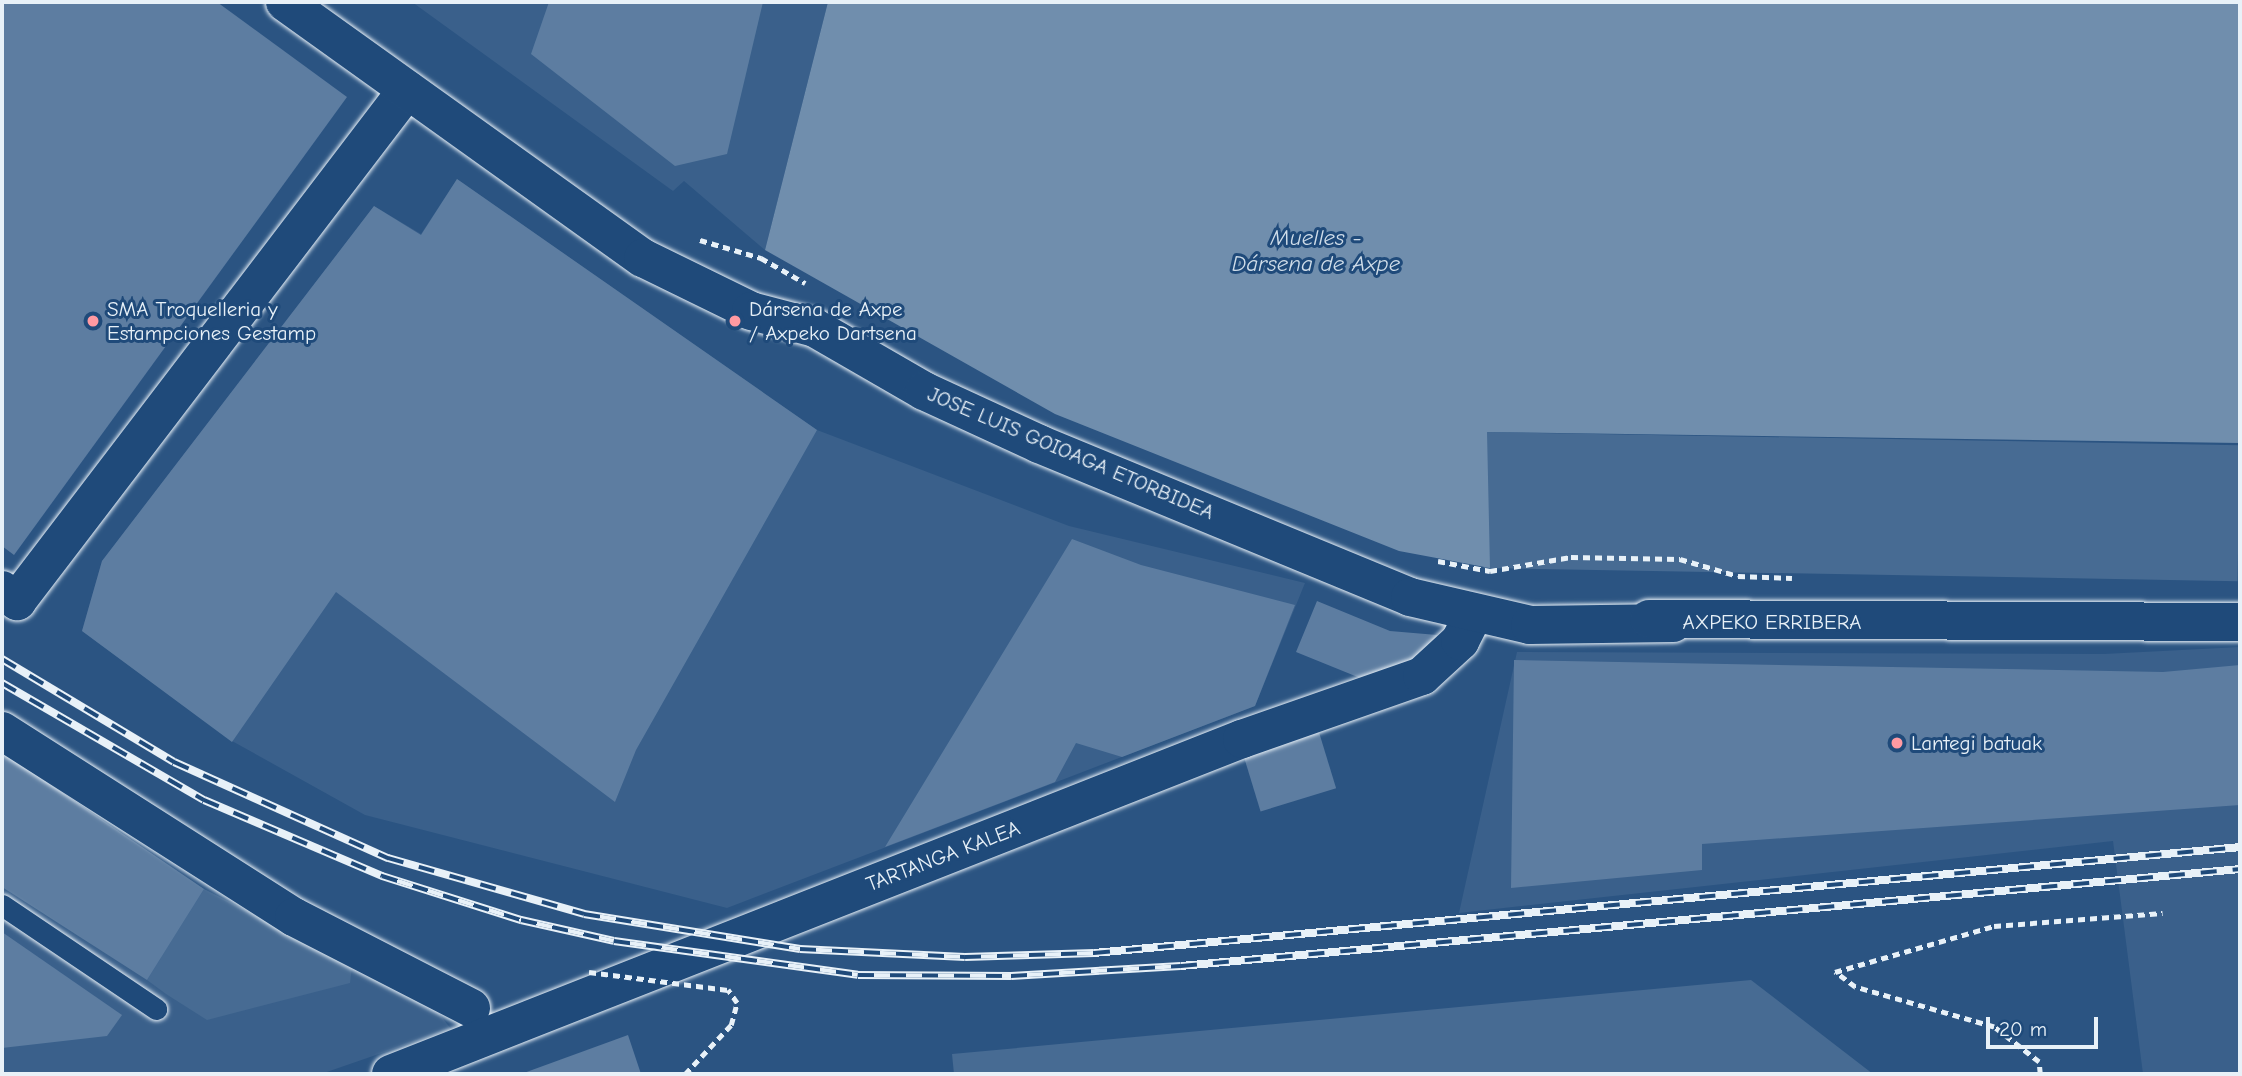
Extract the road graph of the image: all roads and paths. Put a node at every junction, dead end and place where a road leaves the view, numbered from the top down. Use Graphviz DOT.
graph roads {
  1 [pos="285,2"];
  2 [pos="407,90"];
  3 [pos="691,235"];
  4 [pos="809,285"];
  5 [pos="1310,552"];
  6 [pos="1424,558"];
  7 [pos="1808,579"];
  8 [pos="2,590"];
  9 [pos="1474,614"];
  10 [pos="2240,622"];
  11 [pos="1673,623"];
  12 [pos="2,730"];
  13 [pos="2,905"];
  14 [pos="2162,913"];
  15 [pos="589,972"];
  16 [pos="471,1008"];
  17 [pos="156,1009"];
  18 [pos="391,1074"];
  19 [pos="685,1074"];
  20 [pos="2040,1074"];
  1 -- 2 [label="main road, JOSE LUIS GOIOAGA ETORBIDEA"];
  2 -- 5 [label="main road, JOSE LUIS GOIOAGA ETORBIDEA"];
  2 -- 8 [label="main road"];
  3 -- 4 [label="path"];
  5 -- 9 [label="main road, JOSE LUIS GOIOAGA ETORBIDEA"];
  5 -- 11 [label="main road, AXPEKO ERRIBERA"];
  6 -- 7 [label="path"];
  9 -- 11 [label="main road, JOSE LUIS GOIOAGA ETORBIDEA"];
  9 -- 18 [label="main road, TARTANGA KALEA"];
  10 -- 11 [label="main road, AXPEKO ERRIBERA"];
  12 -- 16 [label="main road"];
  13 -- 17 [label="lane"];
  14 -- 20 [label="path"];
  15 -- 19 [label="path, bridge"];
}
